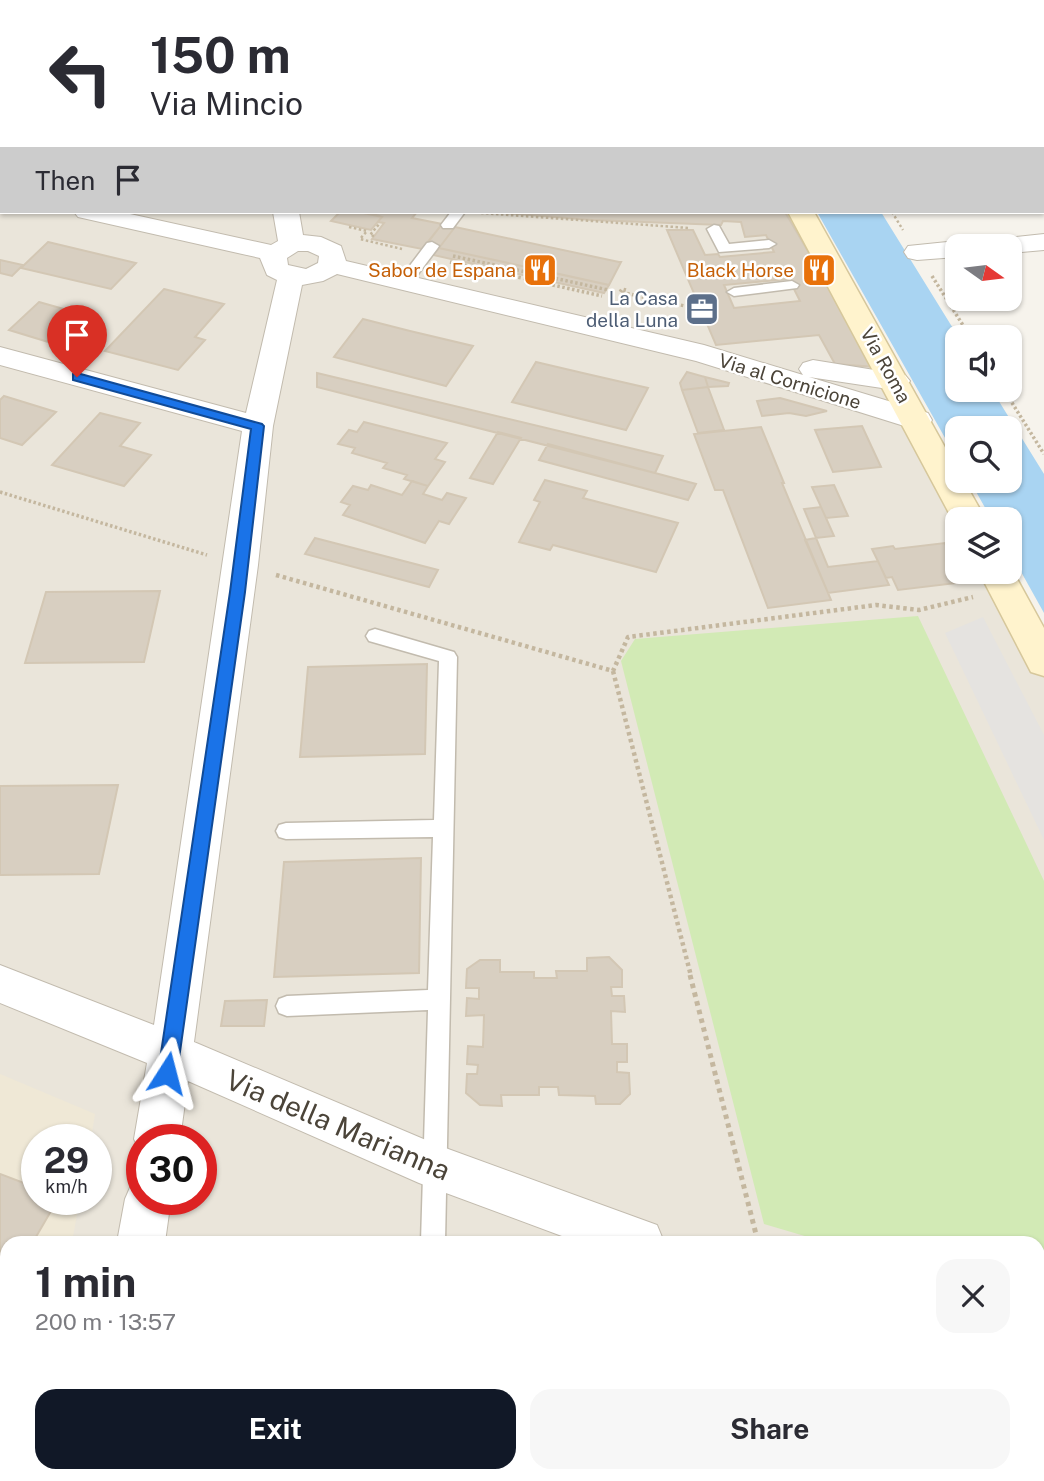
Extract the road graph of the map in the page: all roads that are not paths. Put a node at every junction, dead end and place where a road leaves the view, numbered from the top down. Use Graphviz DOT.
graph roads {
  1 [pos="96,214"];
  2 [pos="286,214"];
  3 [pos="456,214"];
  4 [pos="802,214"];
  5 [pos="448,225"];
  6 [pos="714,229"];
  7 [pos="1044,242"];
  8 [pos="769,244"];
  9 [pos="1022,244"];
  10 [pos="438,250"];
  11 [pos="945,250"];
  12 [pos="917,252"];
  13 [pos="286,258"];
  14 [pos="404,283"];
  15 [pos="792,285"];
  16 [pos="734,292"];
  17 [pos="704,354"];
  18 [pos="0,356"];
  19 [pos="895,381"];
  20 [pos="917,420"];
  21 [pos="257,426"];
  22 [pos="962,507"];
  23 [pos="1002,584"];
  24 [pos="375,636"];
  25 [pos="1044,662"];
  26 [pos="443,828"];
  27 [pos="286,831"];
  28 [pos="0,984"];
  29 [pos="439,1000"];
  30 [pos="287,1006"];
  31 [pos="170,1052"];
  32 [pos="159,1124"];
  33 [pos="435,1167"];
  34 [pos="145,1215"];
  35 [pos="142,1236"];
  36 [pos="433,1236"];
  37 [pos="624,1236"];
  1 -- 13 [label="street"];
  2 -- 13 [label="street"];
  3 -- 5 [label="lane"];
  4 -- 19 [label="street, Via Roma"];
  6 -- 8 [label="lane"];
  7 -- 9 [label="street"];
  10 -- 14 [label="lane"];
  11 -- 12 [label="street"];
  13 -- 14 [label="street, Via al Cornicione"];
  13 -- 21 [label="street"];
  14 -- 17 [label="street, Via al Cornicione"];
  15 -- 16 [label="lane"];
  17 -- 19 [label="street, Via al Cornicione"];
  17 -- 20 [label="street, Via al Cornicione"];
  18 -- 21 [label="street"];
  19 -- 20 [label="street, Via Roma"];
  20 -- 22 [label="street, Via Roma"];
  21 -- 31 [label="street"];
  23 -- 25 [label="street"];
  24 -- 26 [label="lane"];
  26 -- 27 [label="lane"];
  26 -- 29 [label="lane"];
  28 -- 31 [label="street, Via della Marianna"];
  29 -- 30 [label="lane"];
  29 -- 33 [label="lane"];
  31 -- 32 [label="street"];
  31 -- 33 [label="street, Via della Marianna"];
  33 -- 36 [label="lane"];
  33 -- 37 [label="street, Via della Marianna"];
  34 -- 35 [label="street"];
}
